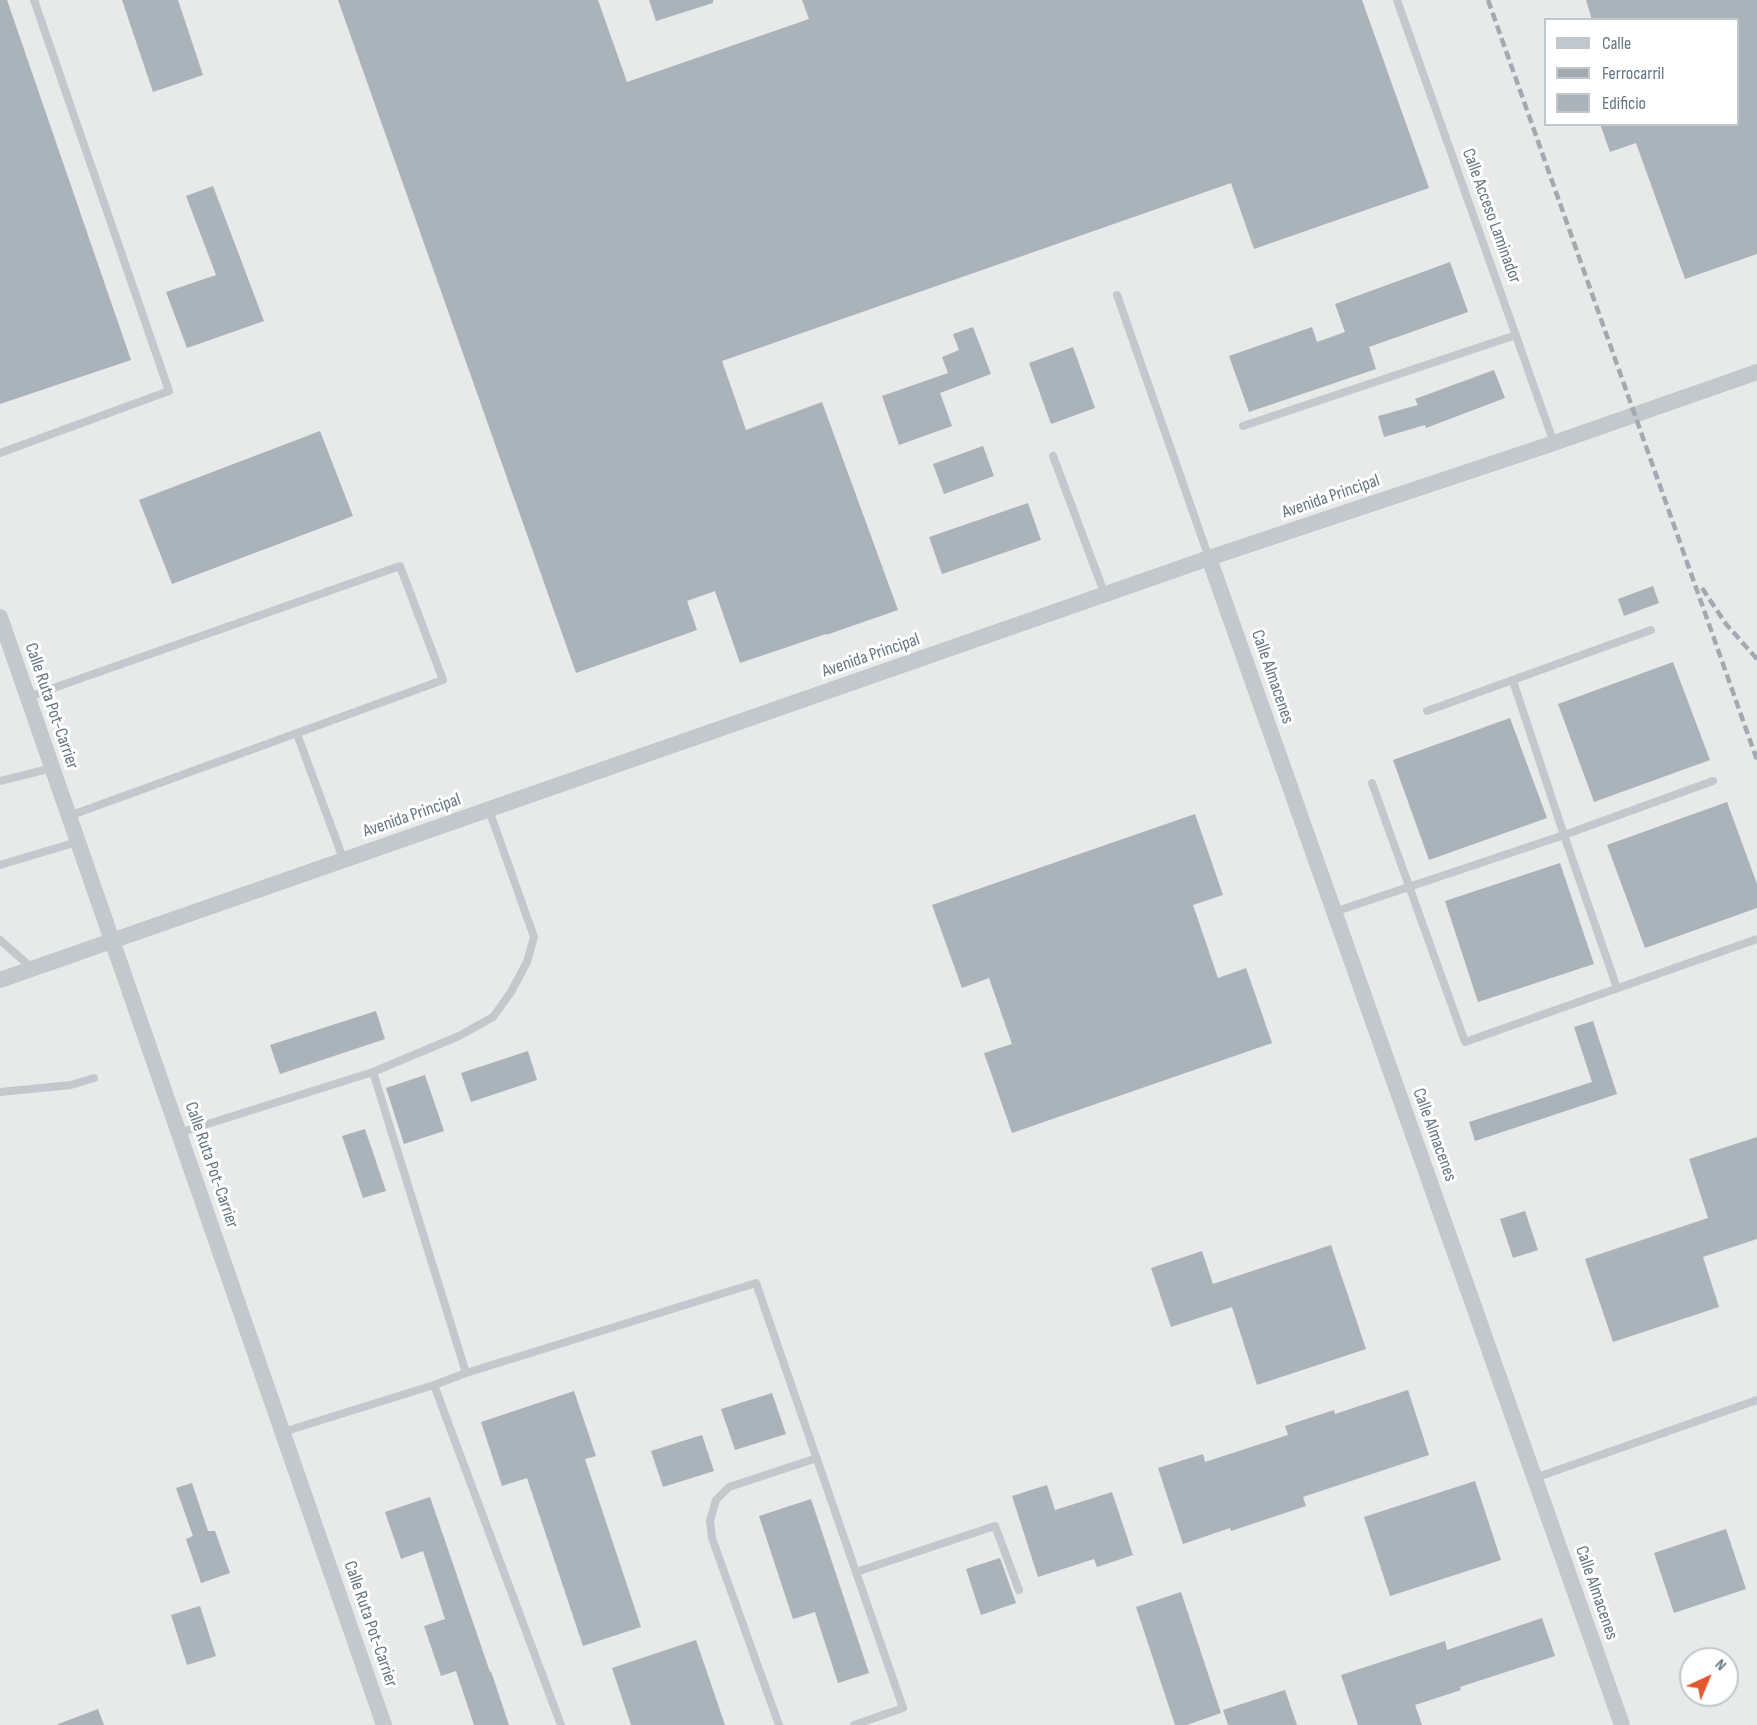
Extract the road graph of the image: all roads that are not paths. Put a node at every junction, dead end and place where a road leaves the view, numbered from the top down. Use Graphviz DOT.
graph roads {
  1 [pos="34,0"];
  2 [pos="1396,0"];
  3 [pos="1117,295"];
  4 [pos="1515,335"];
  5 [pos="1757,372"];
  6 [pos="1243,426"];
  7 [pos="1554,443"];
  8 [pos="0,453"];
  9 [pos="1053,456"];
  10 [pos="1209,558"];
  11 [pos="1105,595"];
  12 [pos="0,617"];
  13 [pos="1651,630"];
  14 [pos="1513,681"];
  15 [pos="28,697"];
  16 [pos="1427,711"];
  17 [pos="297,734"];
  18 [pos="52,768"];
  19 [pos="0,781"];
  20 [pos="1713,781"];
  21 [pos="1372,783"];
  22 [pos="489,810"];
  23 [pos="69,816"];
  24 [pos="1563,835"];
  25 [pos="77,842"];
  26 [pos="344,861"];
  27 [pos="0,865"];
  28 [pos="1410,887"];
  29 [pos="1334,912"];
  30 [pos="1757,939"];
  31 [pos="0,940"];
  32 [pos="112,941"];
  33 [pos="33,969"];
  34 [pos="0,980"];
  35 [pos="1617,988"];
  36 [pos="373,1072"];
  37 [pos="94,1078"];
  38 [pos="0,1092"];
  39 [pos="179,1133"];
  40 [pos="466,1373"];
  41 [pos="434,1384"];
  42 [pos="1757,1400"];
  43 [pos="283,1432"];
  44 [pos="817,1458"];
  45 [pos="1535,1478"];
  46 [pos="856,1572"];
  47 [pos="1018,1590"];
  48 [pos="384,1725"];
  49 [pos="561,1725"];
  50 [pos="779,1725"];
  51 [pos="854,1725"];
  52 [pos="1622,1725"];
  1 -- 8 [label="lane"];
  2 -- 4 [label="lane, Calle Acceso Laminador"];
  3 -- 10 [label="lane"];
  4 -- 6 [label="lane"];
  4 -- 7 [label="lane, Calle Acceso Laminador"];
  5 -- 7 [label="street, Avenida Principal"];
  7 -- 10 [label="street, Avenida Principal"];
  9 -- 11 [label="lane"];
  10 -- 11 [label="street, Avenida Principal"];
  10 -- 29 [label="street, Calle Almacenes"];
  11 -- 22 [label="street, Avenida Principal"];
  12 -- 15 [label="street, Calle Ruta Pot-Carrier"];
  13 -- 14 [label="lane"];
  14 -- 16 [label="lane"];
  14 -- 24 [label="lane"];
  15 -- 17 [label="lane"];
  15 -- 18 [label="street, Calle Ruta Pot-Carrier"];
  17 -- 23 [label="lane"];
  17 -- 26 [label="lane"];
  18 -- 19 [label="lane"];
  18 -- 23 [label="street, Calle Ruta Pot-Carrier"];
  20 -- 24 [label="lane"];
  21 -- 28 [label="lane"];
  22 -- 26 [label="street, Avenida Principal"];
  22 -- 36 [label="lane"];
  23 -- 25 [label="street, Calle Ruta Pot-Carrier"];
  24 -- 28 [label="lane"];
  24 -- 35 [label="lane"];
  25 -- 27 [label="lane"];
  25 -- 32 [label="street, Calle Ruta Pot-Carrier"];
  26 -- 32 [label="street, Avenida Principal"];
  28 -- 29 [label="lane"];
  28 -- 35 [label="lane"];
  29 -- 45 [label="street, Calle Almacenes"];
  30 -- 35 [label="lane"];
  31 -- 33 [label="lane"];
  32 -- 33 [label="street, Avenida Principal"];
  32 -- 39 [label="street, Calle Ruta Pot-Carrier"];
  33 -- 34 [label="street, Avenida Principal"];
  36 -- 39 [label="lane"];
  36 -- 40 [label="lane"];
  37 -- 38 [label="lane"];
  39 -- 43 [label="street, Calle Ruta Pot-Carrier"];
  40 -- 41 [label="lane"];
  40 -- 44 [label="lane"];
  41 -- 43 [label="lane"];
  41 -- 49 [label="lane"];
  42 -- 45 [label="lane"];
  43 -- 48 [label="street, Calle Ruta Pot-Carrier"];
  44 -- 46 [label="lane"];
  44 -- 50 [label="lane"];
  45 -- 52 [label="street, Calle Almacenes"];
  46 -- 47 [label="lane"];
  46 -- 51 [label="lane"];
}
